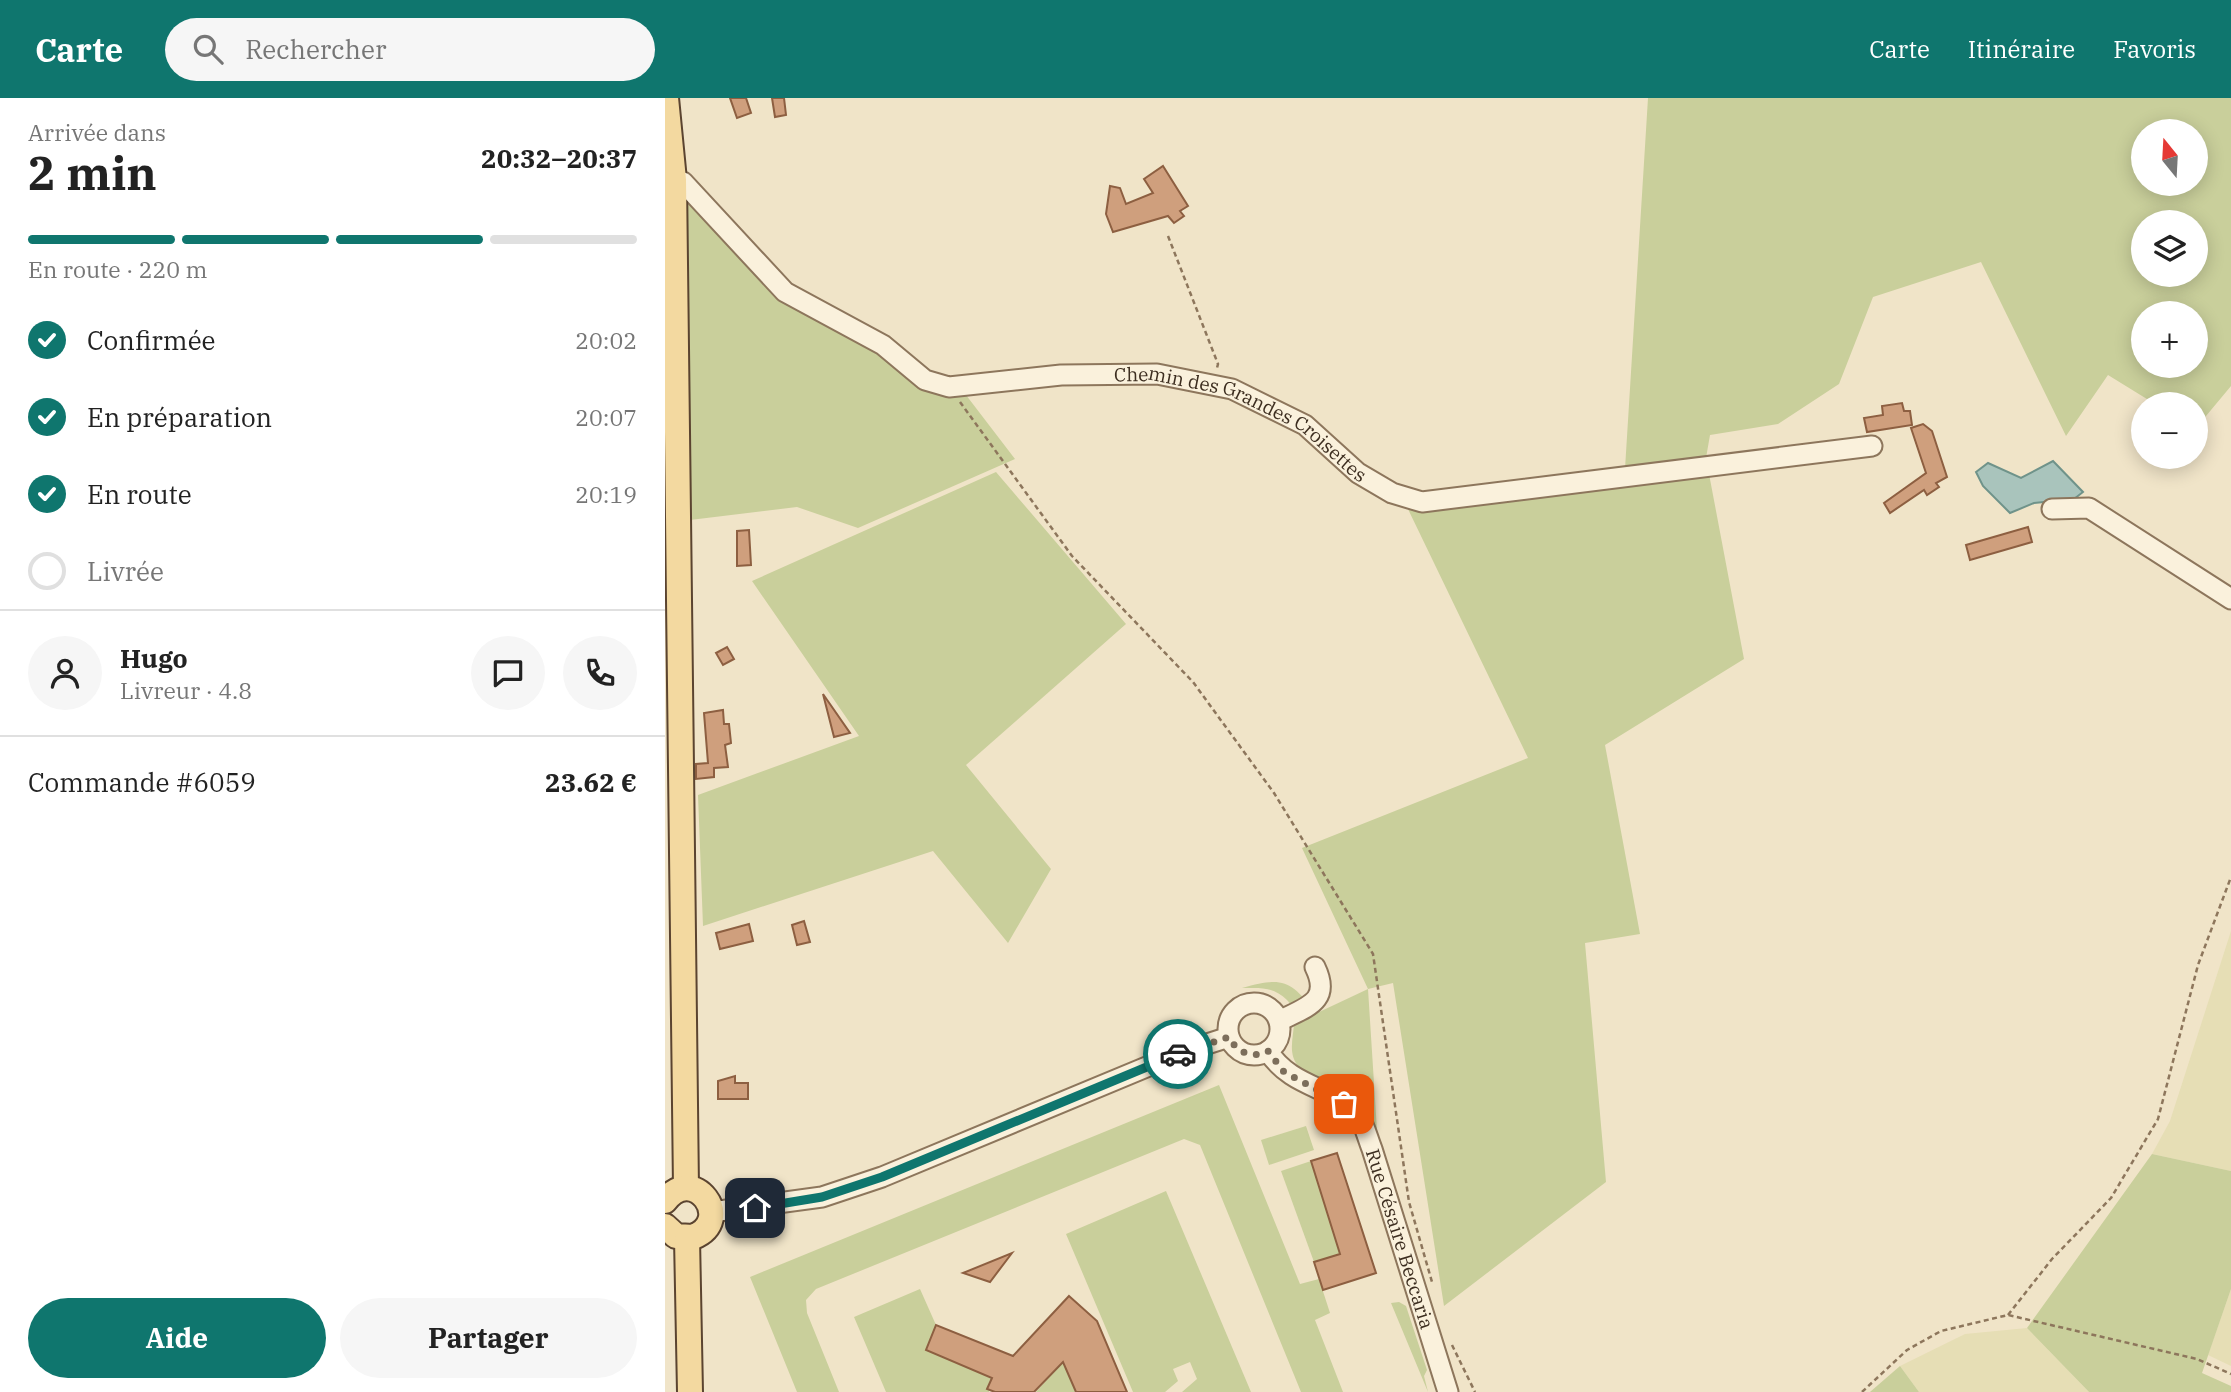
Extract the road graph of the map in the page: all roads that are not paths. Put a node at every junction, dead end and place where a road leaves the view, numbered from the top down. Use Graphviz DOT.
graph roads {
  1 [pos="666,98"];
  2 [pos="674,180"];
  3 [pos="670,230"];
  4 [pos="1872,446"];
  5 [pos="2052,509"];
  6 [pos="2231,598"];
  7 [pos="1315,967"];
  8 [pos="1279,1021"];
  9 [pos="1229,1037"];
  10 [pos="1268,1051"];
  11 [pos="676,1195"];
  12 [pos="712,1212"];
  13 [pos="665,1226"];
  14 [pos="687,1238"];
  15 [pos="690,1392"];
  16 [pos="1448,1392"];
  1 -- 2 [label="main road"];
  2 -- 3 [label="main road"];
  2 -- 4 [label="street, Chemin des Grandes Croisettes"];
  3 -- 11 [label="main road"];
  5 -- 6 [label="street"];
  7 -- 8 [label="street"];
  8 -- 9 [label="street"];
  8 -- 10 [label="street"];
  9 -- 10 [label="street"];
  9 -- 12 [label="street"];
  10 -- 16 [label="street, Rue Césaire Beccaria"];
  11 -- 12 [label="main road"];
  12 -- 14 [label="main road"];
  13 -- 14 [label="main road"];
  14 -- 15 [label="main road"];
}
